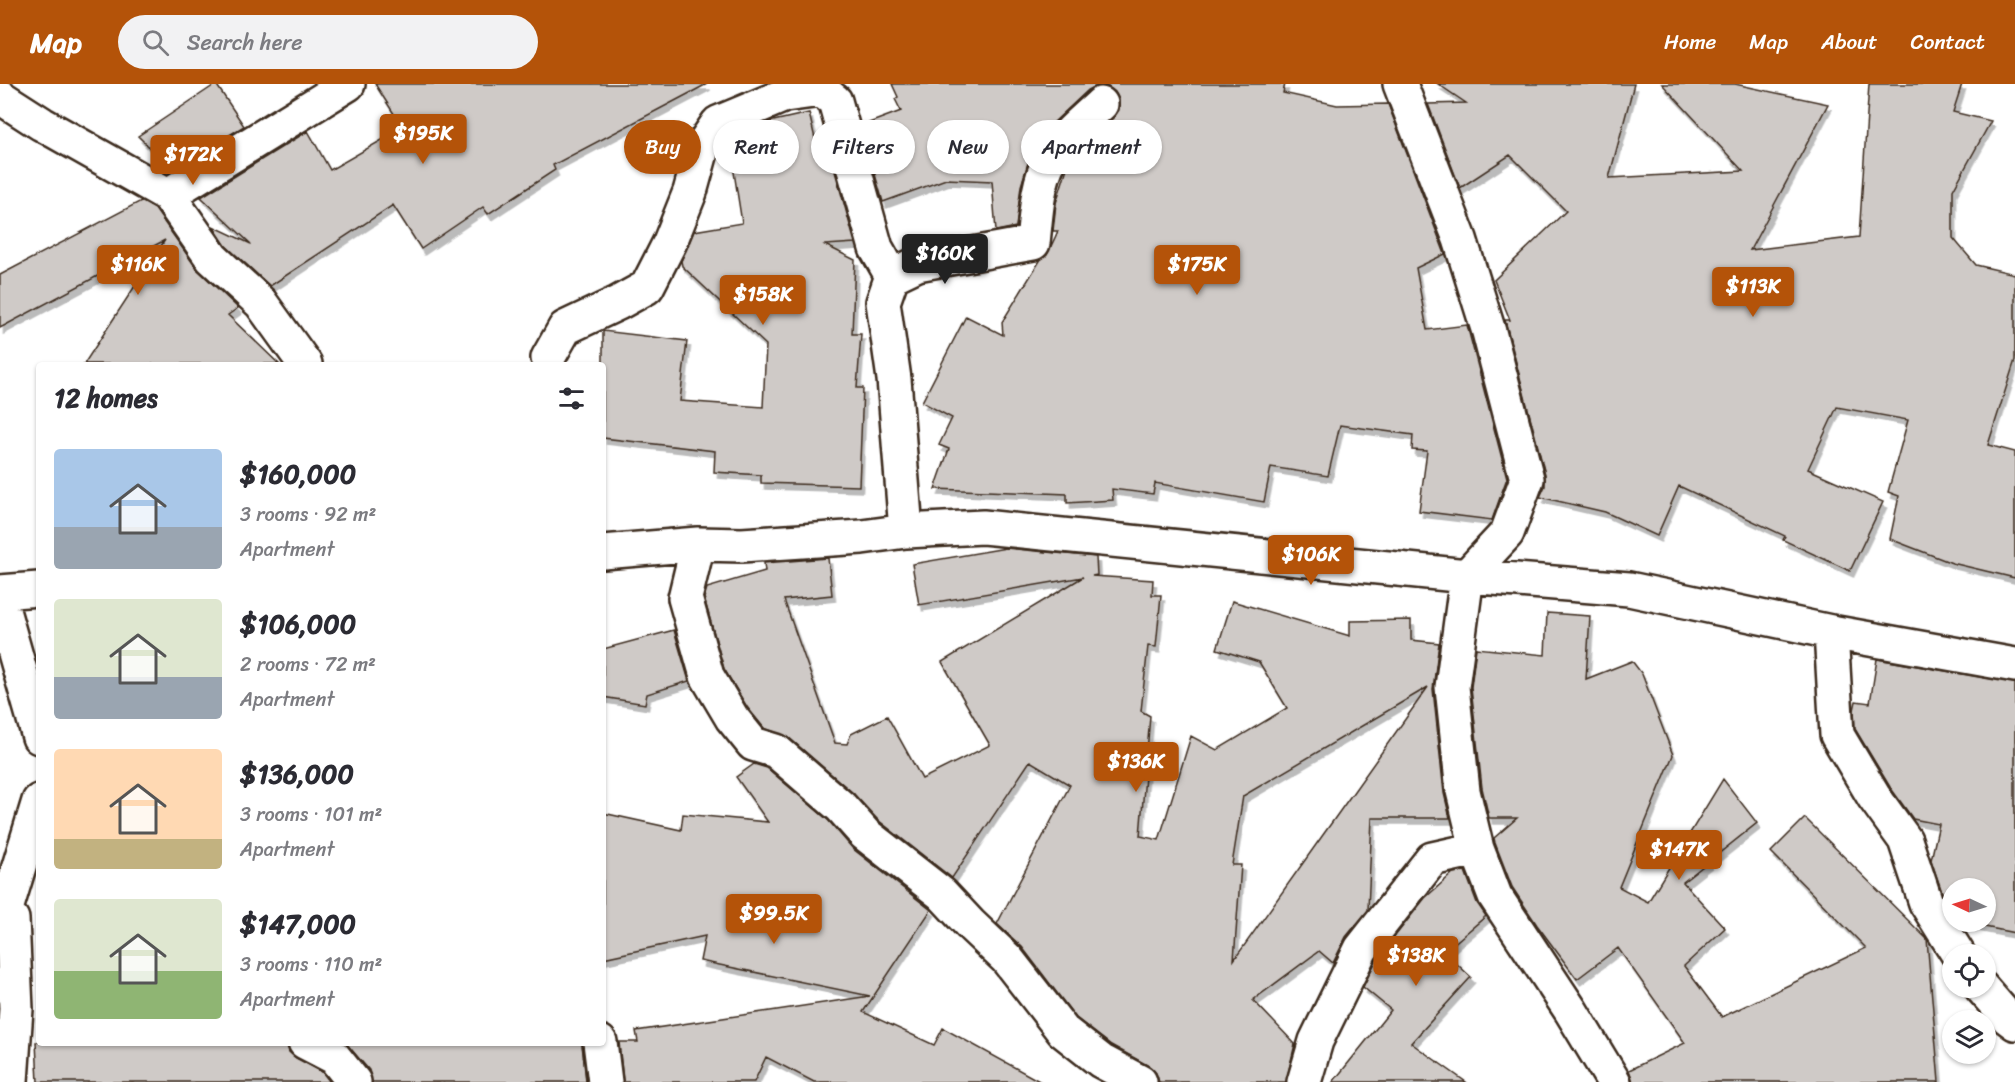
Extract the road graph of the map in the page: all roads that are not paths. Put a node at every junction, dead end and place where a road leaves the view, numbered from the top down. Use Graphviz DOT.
graph roads {
  1 [pos="348,84"];
  2 [pos="1400,84"];
  3 [pos="824,87"];
  4 [pos="0,97"];
  5 [pos="1101,104"];
  6 [pos="168,195"];
  7 [pos="892,276"];
  8 [pos="548,358"];
  9 [pos="303,362"];
  10 [pos="906,531"];
  11 [pos="698,544"];
  12 [pos="606,552"];
  13 [pos="1467,576"];
  14 [pos="36,589"];
  15 [pos="0,592"];
  16 [pos="0,600"];
  17 [pos="1831,632"];
  18 [pos="2015,665"];
  19 [pos="36,726"];
  20 [pos="36,815"];
  21 [pos="1477,849"];
  22 [pos="15,916"];
  23 [pos="1952,944"];
  24 [pos="1991,998"];
  25 [pos="2015,1023"];
  26 [pos="313,1046"];
  27 [pos="600,1046"];
  28 [pos="9,1082"];
  29 [pos="354,1082"];
  30 [pos="605,1082"];
  31 [pos="1140,1082"];
  32 [pos="1304,1082"];
  33 [pos="1614,1082"];
  1 -- 6 [label="street"];
  2 -- 13 [label="street"];
  3 -- 7 [label="street"];
  3 -- 8 [label="street"];
  4 -- 6 [label="street"];
  5 -- 7 [label="street"];
  6 -- 9 [label="street"];
  7 -- 10 [label="street"];
  10 -- 11 [label="street"];
  10 -- 13 [label="street"];
  11 -- 12 [label="street"];
  11 -- 31 [label="street"];
  13 -- 17 [label="street"];
  13 -- 21 [label="street"];
  14 -- 15 [label="street"];
  16 -- 19 [label="street"];
  17 -- 18 [label="street"];
  17 -- 23 [label="street"];
  20 -- 22 [label="street"];
  21 -- 32 [label="street"];
  21 -- 33 [label="street"];
  22 -- 28 [label="street"];
  24 -- 25 [label="street"];
  26 -- 29 [label="street"];
  27 -- 30 [label="street"];
}
